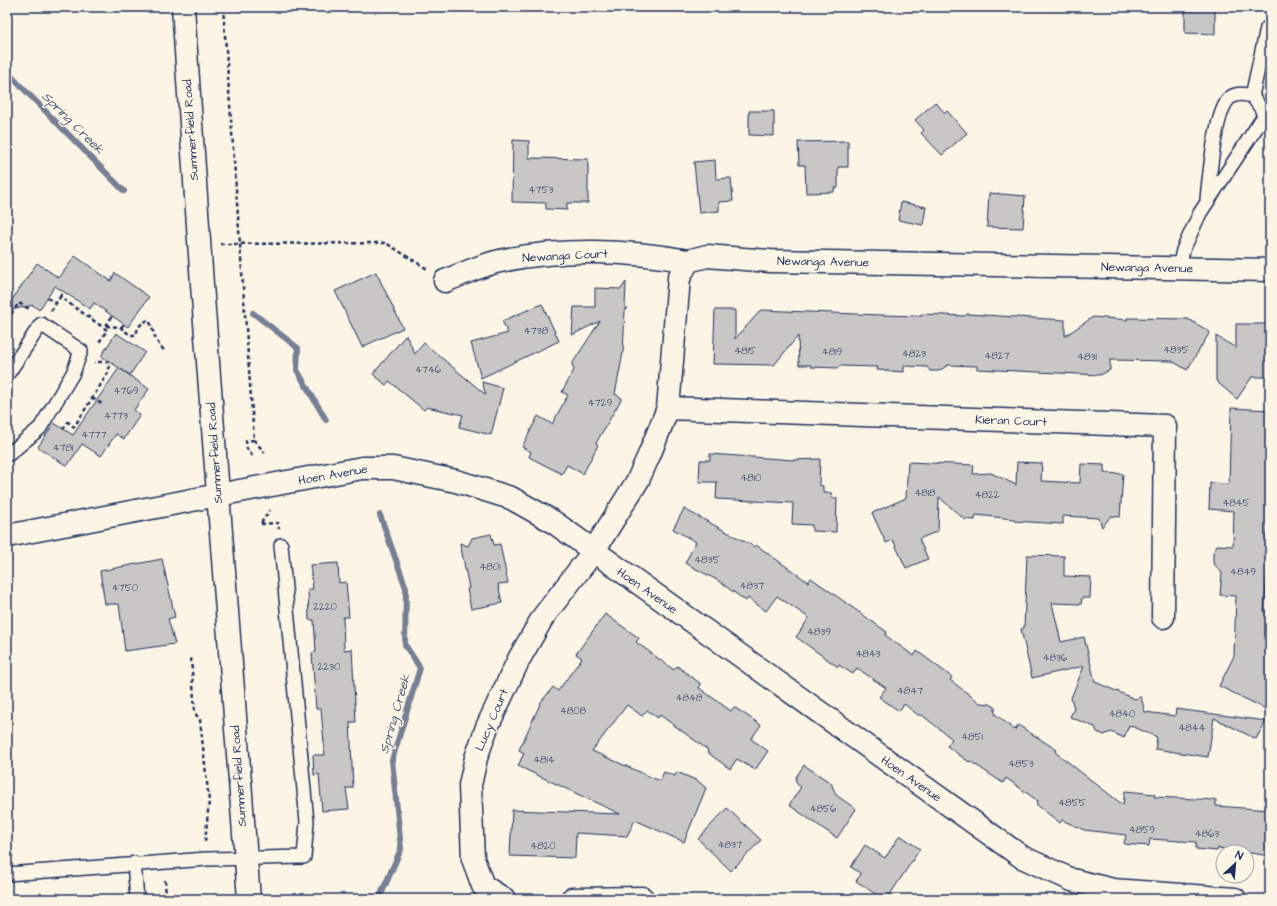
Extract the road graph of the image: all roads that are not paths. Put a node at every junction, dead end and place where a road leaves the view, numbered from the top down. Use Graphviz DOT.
graph roads {
  1 [pos="183,7"];
  2 [pos="1267,28"];
  3 [pos="1252,96"];
  4 [pos="1207,202"];
  5 [pos="688,261"];
  6 [pos="1179,268"];
  7 [pos="1270,270"];
  8 [pos="445,280"];
  9 [pos="7,375"];
  10 [pos="668,408"];
  11 [pos="7,453"];
  12 [pos="218,495"];
  13 [pos="7,536"];
  14 [pos="281,545"];
  15 [pos="594,552"];
  16 [pos="1163,616"];
  17 [pos="246,858"];
  18 [pos="134,863"];
  19 [pos="7,874"];
  20 [pos="642,898"];
  21 [pos="137,899"];
  22 [pos="249,899"];
  23 [pos="504,899"];
  24 [pos="572,899"];
  25 [pos="1235,899"];
  1 -- 12 [label="street, Summerfield Road"];
  2 -- 3 [label="lane"];
  3 -- 4 [label="lane"];
  3 -- 4 [label="lane"];
  4 -- 6 [label="lane"];
  5 -- 6 [label="street, Newanga Avenue"];
  5 -- 8 [label="street, Newanga Court"];
  5 -- 10 [label="street"];
  6 -- 7 [label="street, Newanga Avenue"];
  9 -- 11 [label="lane"];
  10 -- 15 [label="street"];
  10 -- 16 [label="street, Kieran Court"];
  12 -- 13 [label="street, Hoen Avenue"];
  12 -- 15 [label="street, Hoen Avenue"];
  12 -- 17 [label="street, Summerfield Road"];
  14 -- 17 [label="lane"];
  15 -- 23 [label="street, Lucy Court"];
  15 -- 25 [label="street, Hoen Avenue"];
  17 -- 18 [label="lane"];
  17 -- 22 [label="street, Summerfield Road"];
  18 -- 19 [label="lane"];
  18 -- 21 [label="lane"];
  20 -- 24 [label="street"];
}
